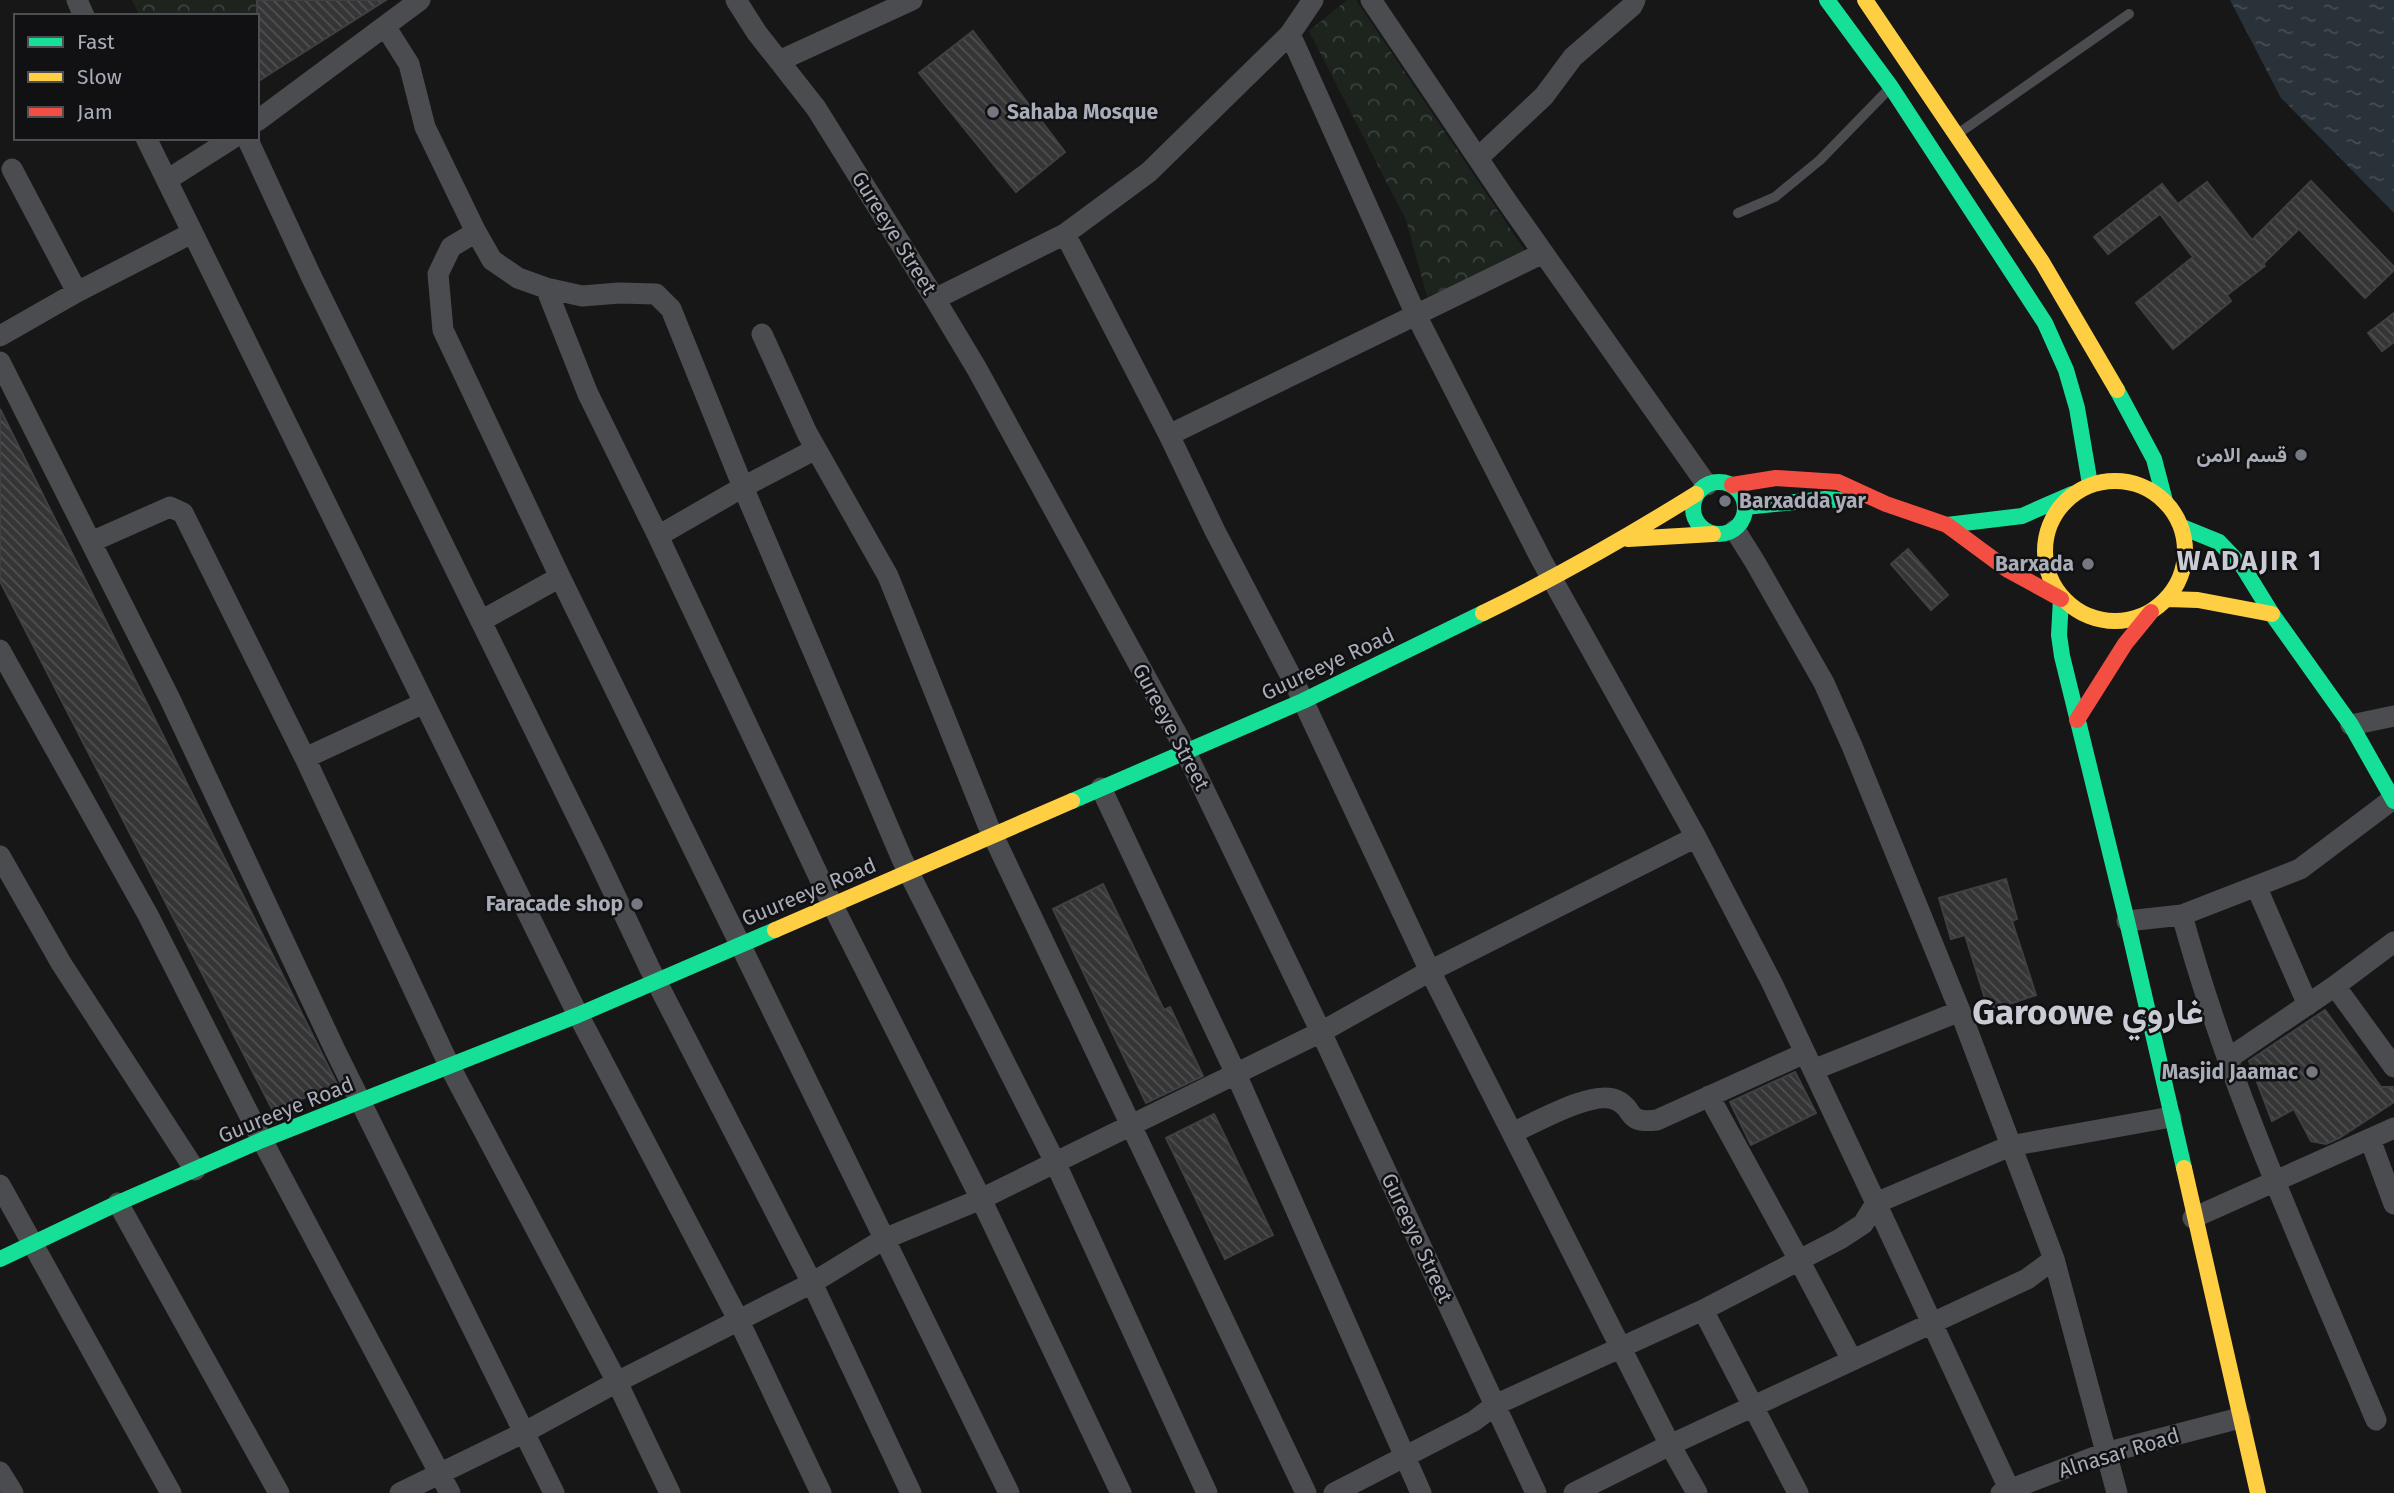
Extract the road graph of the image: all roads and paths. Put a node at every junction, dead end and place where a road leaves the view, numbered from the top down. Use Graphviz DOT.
graph roads {
  1 [pos="420,0"];
  2 [pos="736,0"];
  3 [pos="912,0"];
  4 [pos="1313,0"];
  5 [pos="1371,0"];
  6 [pos="1635,0"];
  7 [pos="1827,0"];
  8 [pos="1865,0"];
  9 [pos="2129,14"];
  10 [pos="385,26"];
  11 [pos="1290,33"];
  12 [pos="779,61"];
  13 [pos="1891,87"];
  14 [pos="259,120"];
  15 [pos="1957,134"];
  16 [pos="147,140"];
  17 [pos="230,140"];
  18 [pos="248,140"];
  19 [pos="1478,158"];
  20 [pos="12,169"];
  21 [pos="167,180"];
  22 [pos="1738,213"];
  23 [pos="192,233"];
  24 [pos="476,233"];
  25 [pos="1065,234"];
  26 [pos="1543,253"];
  27 [pos="545,288"];
  28 [pos="77,292"];
  29 [pos="935,299"];
  30 [pos="1416,315"];
  31 [pos="762,334"];
  32 [pos="0,336"];
  33 [pos="0,362"];
  34 [pos="1169,435"];
  35 [pos="816,449"];
  36 [pos="2090,484"];
  37 [pos="1732,485"];
  38 [pos="743,486"];
  39 [pos="1702,489"];
  40 [pos="2072,494"];
  41 [pos="2165,501"];
  42 [pos="1886,504"];
  43 [pos="1745,507"];
  44 [pos="1947,525"];
  45 [pos="2182,527"];
  46 [pos="1735,530"];
  47 [pos="1713,534"];
  48 [pos="658,536"];
  49 [pos="1624,540"];
  50 [pos="91,542"];
  51 [pos="559,577"];
  52 [pos="1552,579"];
  53 [pos="2062,599"];
  54 [pos="2168,599"];
  55 [pos="2151,612"];
  56 [pos="2272,614"];
  57 [pos="481,621"];
  58 [pos="0,650"];
  59 [pos="1303,701"];
  60 [pos="424,703"];
  61 [pos="2394,716"];
  62 [pos="2077,720"];
  63 [pos="2351,725"];
  64 [pos="1186,751"];
  65 [pos="305,758"];
  66 [pos="1101,789"];
  67 [pos="2393,800"];
  68 [pos="993,835"];
  69 [pos="1696,837"];
  70 [pos="0,856"];
  71 [pos="908,872"];
  72 [pos="2256,886"];
  73 [pos="833,904"];
  74 [pos="2182,915"];
  75 [pos="2127,921"];
  76 [pos="2394,943"];
  77 [pos="739,945"];
  78 [pos="1430,971"];
  79 [pos="657,981"];
  80 [pos="2335,986"];
  81 [pos="2308,1005"];
  82 [pos="1960,1011"];
  83 [pos="578,1015"];
  84 [pos="1321,1032"];
  85 [pos="2229,1058"];
  86 [pos="1809,1061"];
  87 [pos="449,1065"];
  88 [pos="2394,1067"];
  89 [pos="1236,1074"];
  90 [pos="1709,1096"];
  91 [pos="361,1102"];
  92 [pos="2171,1117"];
  93 [pos="1132,1125"];
  94 [pos="2394,1128"];
  95 [pos="1512,1133"];
  96 [pos="2370,1139"];
  97 [pos="262,1140"];
  98 [pos="2010,1146"];
  99 [pos="1055,1162"];
  100 [pos="195,1170"];
  101 [pos="2275,1182"];
  102 [pos="0,1185"];
  103 [pos="981,1199"];
  104 [pos="118,1203"];
  105 [pos="1876,1203"];
  106 [pos="2394,1204"];
  107 [pos="2193,1218"];
  108 [pos="884,1239"];
  109 [pos="34,1243"];
  110 [pos="0,1259"];
  111 [pos="2054,1259"];
  112 [pos="1799,1260"];
  113 [pos="812,1283"];
  114 [pos="1703,1310"];
  115 [pos="739,1321"];
  116 [pos="1932,1323"];
  117 [pos="1620,1348"];
  118 [pos="1852,1360"];
  119 [pos="617,1382"];
  120 [pos="1495,1405"];
  121 [pos="1753,1406"];
  122 [pos="2240,1418"];
  123 [pos="2376,1420"];
  124 [pos="525,1432"];
  125 [pos="1670,1445"];
  126 [pos="2105,1453"];
  127 [pos="1403,1457"];
  128 [pos="0,1472"];
  129 [pos="440,1473"];
  130 [pos="2007,1492"];
  131 [pos="13,1493"];
  132 [pos="171,1493"];
  133 [pos="279,1493"];
  134 [pos="400,1493"];
  135 [pos="450,1493"];
  136 [pos="554,1493"];
  137 [pos="670,1493"];
  138 [pos="821,1493"];
  139 [pos="911,1493"];
  140 [pos="1010,1493"];
  141 [pos="1121,1493"];
  142 [pos="1207,1493"];
  143 [pos="1306,1493"];
  144 [pos="1334,1493"];
  145 [pos="1420,1493"];
  146 [pos="1536,1493"];
  147 [pos="1574,1493"];
  148 [pos="1696,1493"];
  149 [pos="1798,1493"];
  150 [pos="2117,1493"];
  151 [pos="2258,1493"];
  1 -- 10 [label="street"];
  2 -- 12 [label="street, Gureeye Street"];
  3 -- 12 [label="street"];
  4 -- 11 [label="street"];
  5 -- 19 [label="street"];
  6 -- 19 [label="street"];
  7 -- 13 [label="street"];
  8 -- 15 [label="street"];
  9 -- 15 [label="lane"];
  10 -- 14 [label="street"];
  10 -- 24 [label="street"];
  11 -- 25 [label="street"];
  11 -- 30 [label="street"];
  12 -- 29 [label="street, Gureeye Street"];
  13 -- 22 [label="lane"];
  13 -- 36 [label="street"];
  15 -- 41 [label="street"];
  16 -- 21 [label="street"];
  17 -- 21 [label="street"];
  18 -- 57 [label="street"];
  19 -- 26 [label="street"];
  20 -- 28 [label="street"];
  21 -- 23 [label="street"];
  23 -- 28 [label="street"];
  23 -- 60 [label="street"];
  24 -- 27 [label="street"];
  24 -- 51 [label="street"];
  25 -- 29 [label="street"];
  25 -- 34 [label="street"];
  26 -- 30 [label="street"];
  26 -- 39 [label="street"];
  27 -- 38 [label="street"];
  27 -- 48 [label="street"];
  28 -- 32 [label="street"];
  29 -- 64 [label="street, Gureeye Street"];
  30 -- 34 [label="street"];
  30 -- 52 [label="street"];
  31 -- 35 [label="street"];
  33 -- 50 [label="street"];
  34 -- 59 [label="street"];
  35 -- 38 [label="street"];
  35 -- 68 [label="street"];
  36 -- 40 [label="street"];
  36 -- 41 [label="street"];
  37 -- 39 [label="street"];
  37 -- 42 [label="street"];
  37 -- 43 [label="street"];
  38 -- 48 [label="street"];
  38 -- 71 [label="street"];
  39 -- 47 [label="street"];
  39 -- 49 [label="street, Guureeye Road"];
  40 -- 44 [label="street"];
  40 -- 53 [label="street"];
  41 -- 45 [label="street"];
  42 -- 43 [label="street"];
  42 -- 44 [label="street"];
  43 -- 46 [label="street"];
  44 -- 53 [label="street"];
  45 -- 54 [label="street"];
  45 -- 56 [label="street"];
  46 -- 47 [label="street"];
  46 -- 82 [label="street"];
  47 -- 49 [label="street"];
  48 -- 73 [label="street"];
  49 -- 52 [label="street, Guureeye Road"];
  50 -- 65 [label="street"];
  50 -- 91 [label="street"];
  51 -- 57 [label="street"];
  51 -- 77 [label="street"];
  52 -- 59 [label="street, Guureeye Road"];
  52 -- 69 [label="street"];
  53 -- 55 [label="street"];
  53 -- 62 [label="street"];
  54 -- 55 [label="street"];
  54 -- 56 [label="street"];
  55 -- 62 [label="street"];
  56 -- 63 [label="street"];
  57 -- 79 [label="street"];
  58 -- 97 [label="street"];
  59 -- 64 [label="street, Guureeye Road"];
  59 -- 78 [label="street"];
  60 -- 65 [label="street"];
  60 -- 83 [label="street"];
  61 -- 63 [label="street"];
  62 -- 75 [label="street"];
  63 -- 67 [label="street"];
  64 -- 66 [label="street, Guureeye Road"];
  64 -- 84 [label="street, Gureeye Street"];
  65 -- 87 [label="street"];
  66 -- 68 [label="street, Guureeye Road"];
  66 -- 89 [label="street"];
  67 -- 72 [label="street"];
  68 -- 71 [label="street, Guureeye Road"];
  68 -- 93 [label="street"];
  69 -- 78 [label="street"];
  69 -- 86 [label="street"];
  70 -- 100 [label="street"];
  71 -- 73 [label="street, Guureeye Road"];
  71 -- 99 [label="street"];
  72 -- 74 [label="street"];
  72 -- 81 [label="street"];
  73 -- 77 [label="street, Guureeye Road"];
  73 -- 103 [label="street"];
  74 -- 75 [label="street"];
  74 -- 85 [label="street"];
  75 -- 92 [label="street"];
  76 -- 80 [label="street"];
  77 -- 79 [label="street, Guureeye Road"];
  77 -- 108 [label="street"];
  78 -- 84 [label="street"];
  78 -- 95 [label="street"];
  79 -- 83 [label="street, Guureeye Road"];
  79 -- 113 [label="street"];
  80 -- 81 [label="street"];
  80 -- 88 [label="street"];
  81 -- 85 [label="street"];
  82 -- 86 [label="street"];
  82 -- 98 [label="street"];
  83 -- 87 [label="street, Guureeye Road"];
  83 -- 115 [label="street"];
  84 -- 89 [label="street"];
  84 -- 120 [label="street, Gureeye Street"];
  85 -- 101 [label="street"];
  86 -- 90 [label="street"];
  86 -- 105 [label="street"];
  87 -- 91 [label="street, Guureeye Road"];
  87 -- 119 [label="street"];
  89 -- 93 [label="street"];
  89 -- 127 [label="street"];
  90 -- 95 [label="street"];
  90 -- 112 [label="street"];
  91 -- 97 [label="street, Guureeye Road"];
  91 -- 124 [label="street"];
  92 -- 98 [label="street"];
  92 -- 107 [label="street"];
  93 -- 99 [label="street"];
  93 -- 143 [label="street"];
  94 -- 96 [label="street"];
  95 -- 117 [label="street"];
  96 -- 101 [label="street"];
  96 -- 106 [label="street"];
  97 -- 100 [label="street, Guureeye Road"];
  97 -- 129 [label="street"];
  98 -- 105 [label="street"];
  98 -- 111 [label="street"];
  99 -- 103 [label="street"];
  99 -- 142 [label="street"];
  100 -- 104 [label="street, Guureeye Road"];
  101 -- 107 [label="street"];
  101 -- 123 [label="street"];
  102 -- 109 [label="street"];
  103 -- 108 [label="street"];
  103 -- 141 [label="street"];
  104 -- 109 [label="street, Guureeye Road"];
  104 -- 133 [label="street"];
  105 -- 112 [label="street"];
  105 -- 116 [label="street"];
  107 -- 122 [label="street"];
  108 -- 113 [label="street"];
  108 -- 140 [label="street"];
  109 -- 110 [label="street, Guureeye Road"];
  109 -- 132 [label="street"];
  111 -- 116 [label="street"];
  111 -- 126 [label="street"];
  112 -- 114 [label="street"];
  112 -- 118 [label="street"];
  113 -- 115 [label="street"];
  113 -- 139 [label="street"];
  114 -- 117 [label="street"];
  114 -- 121 [label="street"];
  115 -- 119 [label="street"];
  115 -- 138 [label="street"];
  116 -- 118 [label="street"];
  116 -- 130 [label="street"];
  117 -- 120 [label="street"];
  117 -- 125 [label="street"];
  118 -- 121 [label="street"];
  119 -- 124 [label="street"];
  119 -- 137 [label="street"];
  120 -- 127 [label="street"];
  120 -- 146 [label="street, Gureeye Street"];
  121 -- 125 [label="street"];
  121 -- 149 [label="street"];
  122 -- 126 [label="street, Alnasar Road"];
  122 -- 151 [label="street"];
  124 -- 129 [label="street"];
  124 -- 136 [label="street"];
  125 -- 147 [label="street"];
  125 -- 148 [label="street"];
  126 -- 130 [label="street, Alnasar Road"];
  126 -- 150 [label="street"];
  127 -- 144 [label="street"];
  127 -- 145 [label="street"];
  128 -- 131 [label="street"];
  129 -- 134 [label="street"];
  129 -- 135 [label="street"];
}
